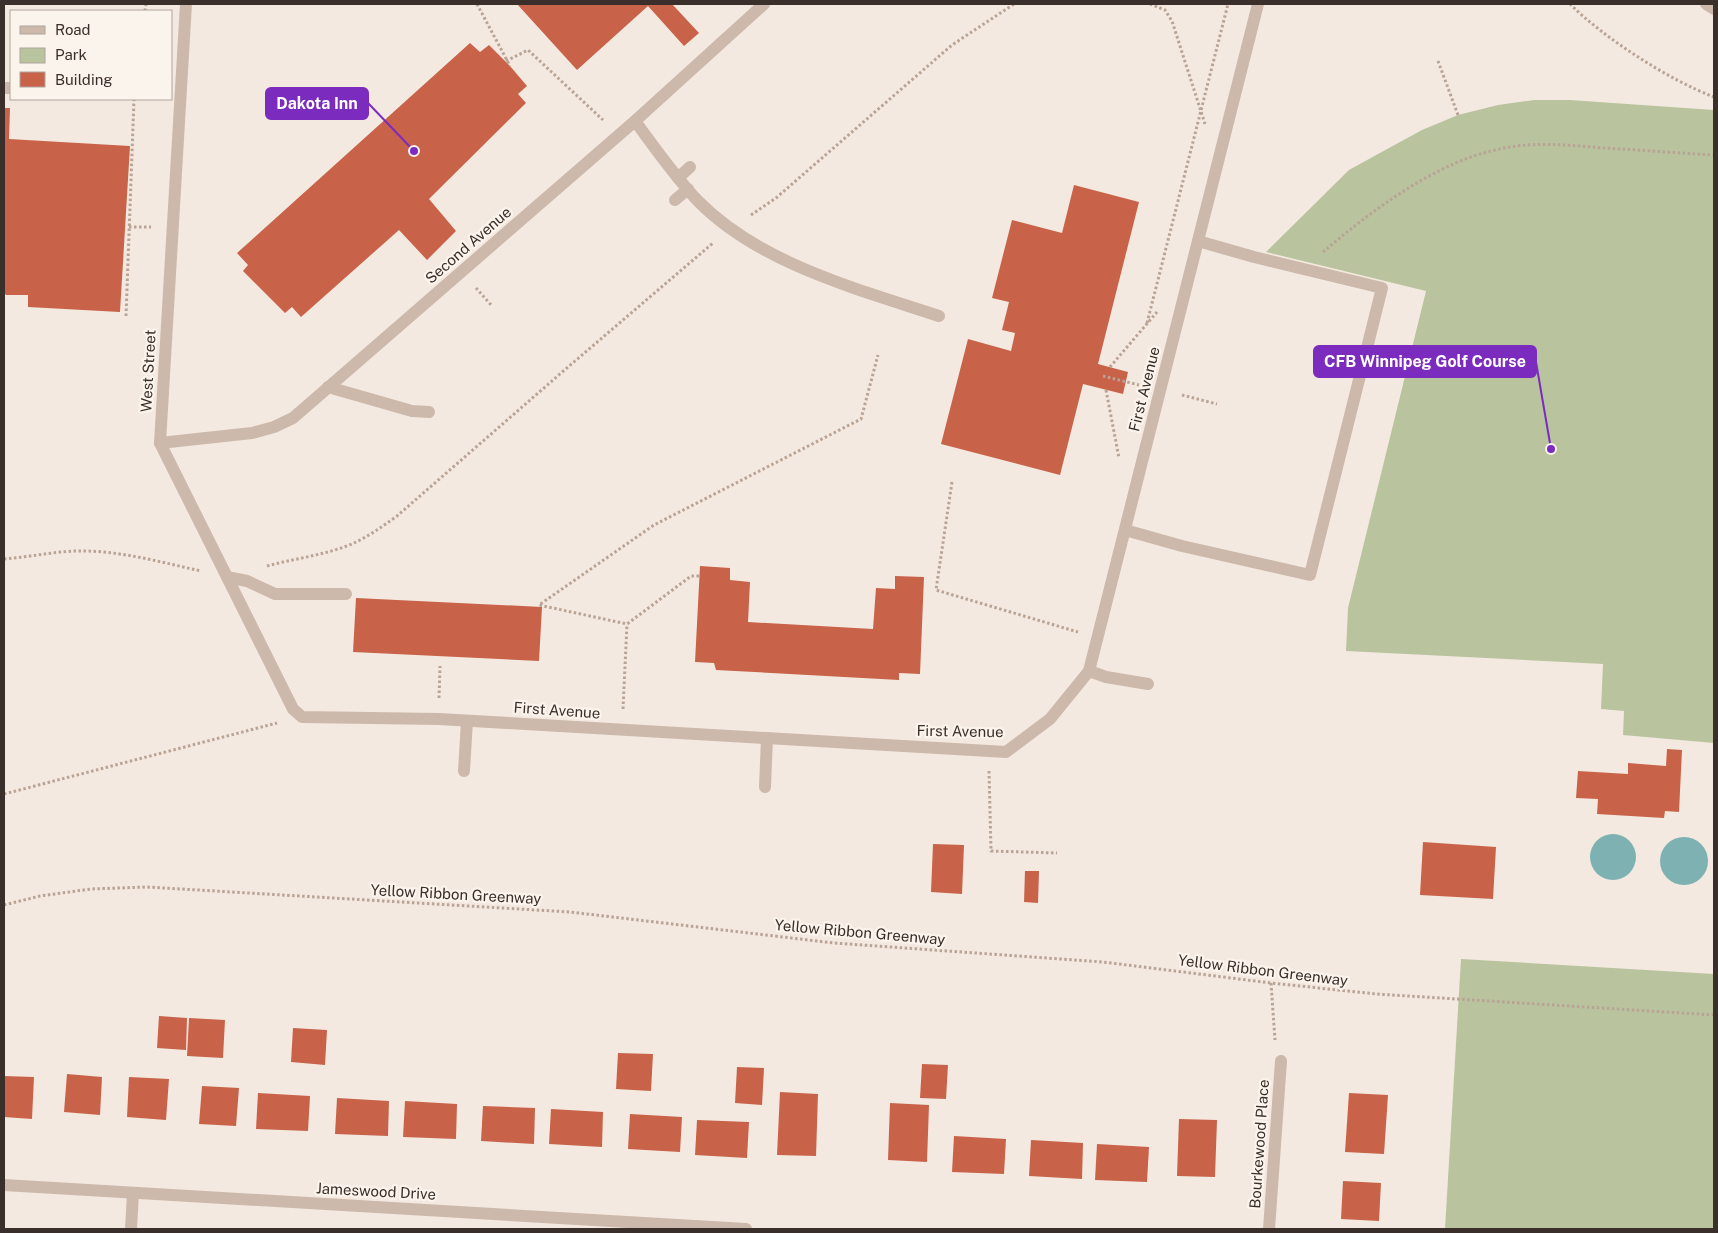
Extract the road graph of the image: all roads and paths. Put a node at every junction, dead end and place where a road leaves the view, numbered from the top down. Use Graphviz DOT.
graph roads {
  1 [pos="186,4"];
  2 [pos="477,4"];
  3 [pos="764,4"];
  4 [pos="1014,4"];
  5 [pos="1150,4"];
  6 [pos="1228,4"];
  7 [pos="1258,4"];
  8 [pos="1570,4"];
  9 [pos="1706,4"];
  10 [pos="1714,9"];
  11 [pos="506,61"];
  12 [pos="1438,61"];
  13 [pos="510,66"];
  14 [pos="176,95"];
  15 [pos="1714,97"];
  16 [pos="134,100"];
  17 [pos="1458,115"];
  18 [pos="634,121"];
  19 [pos="1206,128"];
  20 [pos="619,134"];
  21 [pos="1714,155"];
  22 [pos="690,167"];
  23 [pos="678,178"];
  24 [pos="688,189"];
  25 [pos="675,200"];
  26 [pos="731,228"];
  27 [pos="1198,241"];
  28 [pos="1319,255"];
  29 [pos="1159,309"];
  30 [pos="126,316"];
  31 [pos="939,316"];
  32 [pos="1147,323"];
  33 [pos="878,355"];
  34 [pos="1110,367"];
  35 [pos="328,388"];
  36 [pos="1106,390"];
  37 [pos="429,412"];
  38 [pos="160,442"];
  39 [pos="1120,466"];
  40 [pos="952,482"];
  41 [pos="1125,530"];
  42 [pos="4,559"];
  43 [pos="264,567"];
  44 [pos="699,576"];
  45 [pos="227,577"];
  46 [pos="346,594"];
  47 [pos="626,624"];
  48 [pos="1098,638"];
  49 [pos="440,666"];
  50 [pos="1089,672"];
  51 [pos="1148,684"];
  52 [pos="297,713"];
  53 [pos="438,719"];
  54 [pos="467,720"];
  55 [pos="622,730"];
  56 [pos="767,738"];
  57 [pos="988,751"];
  58 [pos="464,771"];
  59 [pos="765,787"];
  60 [pos="4,794"];
  61 [pos="1056,853"];
  62 [pos="4,905"];
  63 [pos="1271,983"];
  64 [pos="1714,1014"];
  65 [pos="1281,1061"];
  66 [pos="4,1185"];
  67 [pos="133,1193"];
  68 [pos="131,1229"];
  69 [pos="746,1229"];
  70 [pos="1269,1229"];
  1 -- 14 [label="street, West Street"];
  2 -- 11 [label="path"];
  3 -- 18 [label="street, Second Avenue"];
  4 -- 26 [label="path"];
  5 -- 19 [label="path"];
  6 -- 32 [label="path"];
  7 -- 27 [label="street, First Avenue"];
  8 -- 15 [label="path"];
  9 -- 10 [label="street"];
  11 -- 13 [label="path"];
  11 -- 20 [label="path"];
  12 -- 17 [label="path"];
  14 -- 38 [label="street, West Street"];
  16 -- 30 [label="path"];
  18 -- 20 [label="street, Second Avenue"];
  18 -- 23 [label="street"];
  20 -- 35 [label="street, Second Avenue"];
  21 -- 28 [label="path"];
  22 -- 23 [label="street"];
  23 -- 24 [label="street"];
  24 -- 25 [label="street"];
  24 -- 26 [label="street"];
  26 -- 31 [label="street"];
  26 -- 43 [label="path"];
  27 -- 41 [label="street, First Avenue"];
  27 -- 41 [label="street"];
  29 -- 32 [label="path"];
  32 -- 34 [label="path"];
  33 -- 47 [label="path"];
  35 -- 37 [label="street"];
  35 -- 38 [label="street, Second Avenue"];
  36 -- 39 [label="path"];
  38 -- 45 [label="street, West Street"];
  40 -- 48 [label="path"];
  41 -- 48 [label="street, First Avenue"];
  42 -- 45 [label="path"];
  44 -- 47 [label="path"];
  45 -- 46 [label="street"];
  45 -- 52 [label="street, West Street"];
  47 -- 55 [label="path"];
  48 -- 50 [label="street, First Avenue"];
  49 -- 53 [label="path"];
  50 -- 51 [label="street"];
  50 -- 57 [label="street, First Avenue"];
  52 -- 53 [label="street, First Avenue"];
  52 -- 60 [label="path"];
  53 -- 54 [label="street, First Avenue"];
  54 -- 55 [label="street, First Avenue"];
  54 -- 58 [label="street"];
  55 -- 56 [label="street, First Avenue"];
  56 -- 57 [label="street, First Avenue"];
  56 -- 59 [label="street"];
  57 -- 61 [label="path"];
  62 -- 63 [label="path, Yellow Ribbon Greenway"];
  63 -- 64 [label="path, Yellow Ribbon Greenway"];
  63 -- 65 [label="path"];
  65 -- 70 [label="street, Bourkewood Place"];
  66 -- 67 [label="street, Jameswood Drive"];
  67 -- 68 [label="street"];
  67 -- 69 [label="street, Jameswood Drive"];
}
